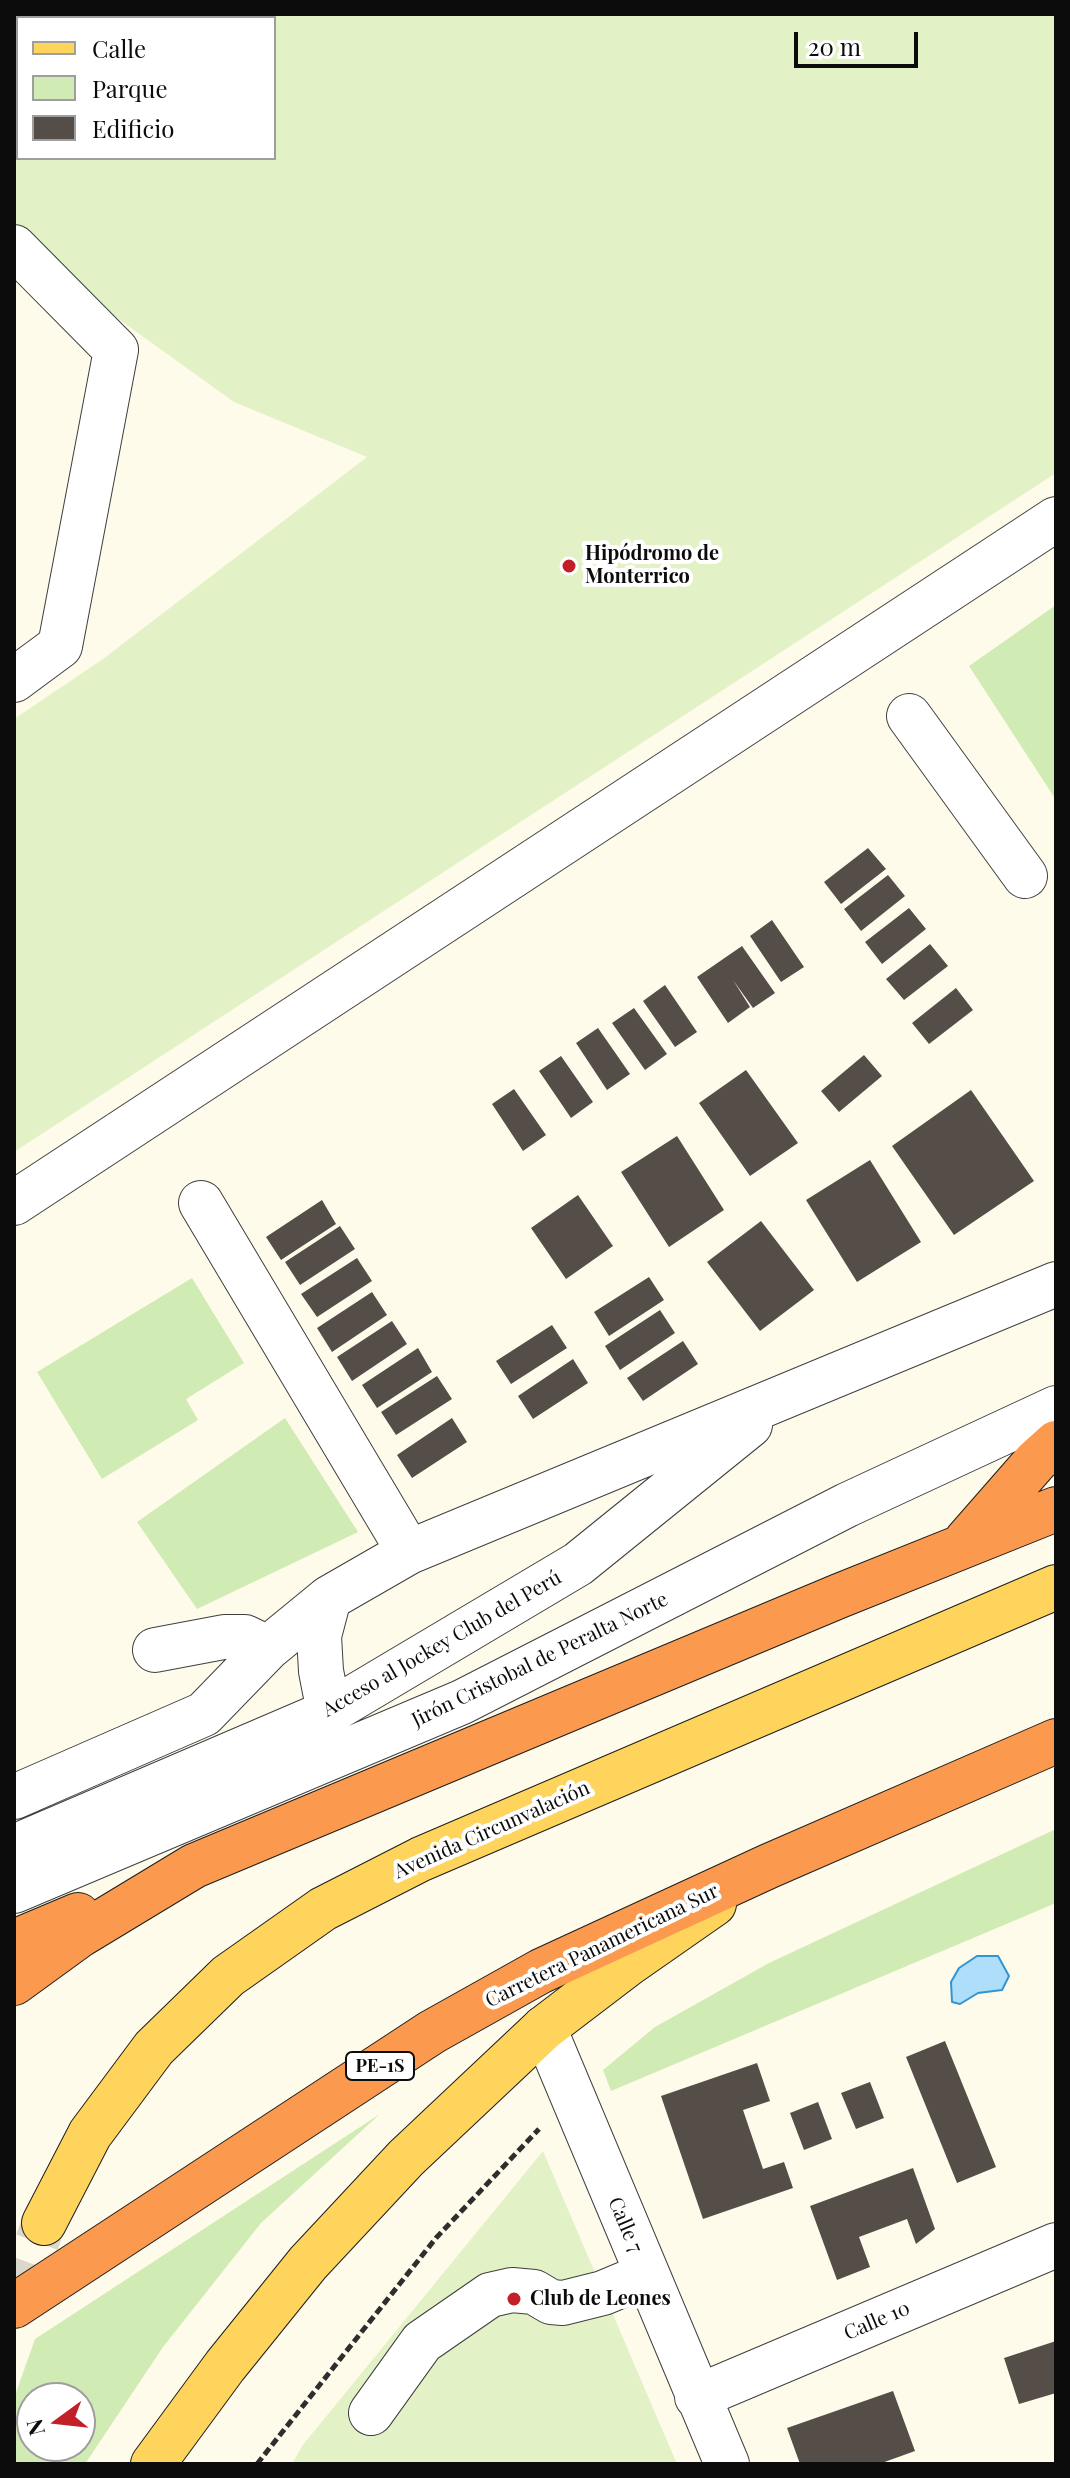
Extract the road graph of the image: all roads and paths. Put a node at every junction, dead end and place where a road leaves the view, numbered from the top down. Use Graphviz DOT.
graph roads {
  1 [pos="14,247"];
  2 [pos="1056,519"];
  3 [pos="14,680"];
  4 [pos="909,716"];
  5 [pos="1025,876"];
  6 [pos="14,1203"];
  7 [pos="201,1203"];
  8 [pos="1056,1284"];
  9 [pos="787,1395"];
  10 [pos="1056,1408"];
  11 [pos="1056,1443"];
  12 [pos="1056,1509"];
  13 [pos="960,1547"];
  14 [pos="409,1552"];
  15 [pos="1056,1587"];
  16 [pos="329,1598"];
  17 [pos="268,1648"];
  18 [pos="155,1650"];
  19 [pos="329,1712"];
  20 [pos="1056,1741"];
  21 [pos="14,1797"];
  22 [pos="14,1847"];
  23 [pos="194,1866"];
  24 [pos="769,1866"];
  25 [pos="14,1891"];
  26 [pos="14,1942"];
  27 [pos="14,1983"];
  28 [pos="544,2028"];
  29 [pos="575,2102"];
  30 [pos="44,2223"];
  31 [pos="1056,2245"];
  32 [pos="646,2275"];
  33 [pos="14,2306"];
  34 [pos="697,2397"];
  35 [pos="371,2413"];
  36 [pos="153,2464"];
  37 [pos="257,2464"];
  38 [pos="727,2464"];
  1 -- 3 [label="street"];
  2 -- 6 [label="street"];
  4 -- 5 [label="street"];
  7 -- 14 [label="street"];
  8 -- 9 [label="street"];
  9 -- 14 [label="street"];
  9 -- 19 [label="street, Acceso al Jockey Club del Perú"];
  10 -- 25 [label="street, Jirón Cristobal de Peralta Norte"];
  11 -- 13 [label="highway"];
  12 -- 13 [label="highway"];
  13 -- 23 [label="highway"];
  14 -- 16 [label="street"];
  15 -- 30 [label="main road, Avenida Circunvalación"];
  16 -- 17 [label="street"];
  16 -- 19 [label="street"];
  17 -- 18 [label="street"];
  17 -- 21 [label="street"];
  19 -- 22 [label="street, Acceso al Jockey Club del Perú"];
  20 -- 24 [label="highway, Carretera Panamericana Sur / PE-1S"];
  23 -- 26 [label="highway"];
  23 -- 27 [label="highway"];
  24 -- 28 [label="main road"];
  24 -- 33 [label="highway, Carretera Panamericana Sur / PE-1S"];
  28 -- 29 [label="street, Calle 7"];
  28 -- 36 [label="main road"];
  29 -- 32 [label="street, Calle 7"];
  29 -- 37 [label="path"];
  31 -- 34 [label="street, Calle 10"];
  32 -- 34 [label="street, Calle 7"];
  32 -- 35 [label="street"];
  34 -- 38 [label="street, Calle 7"];
}
